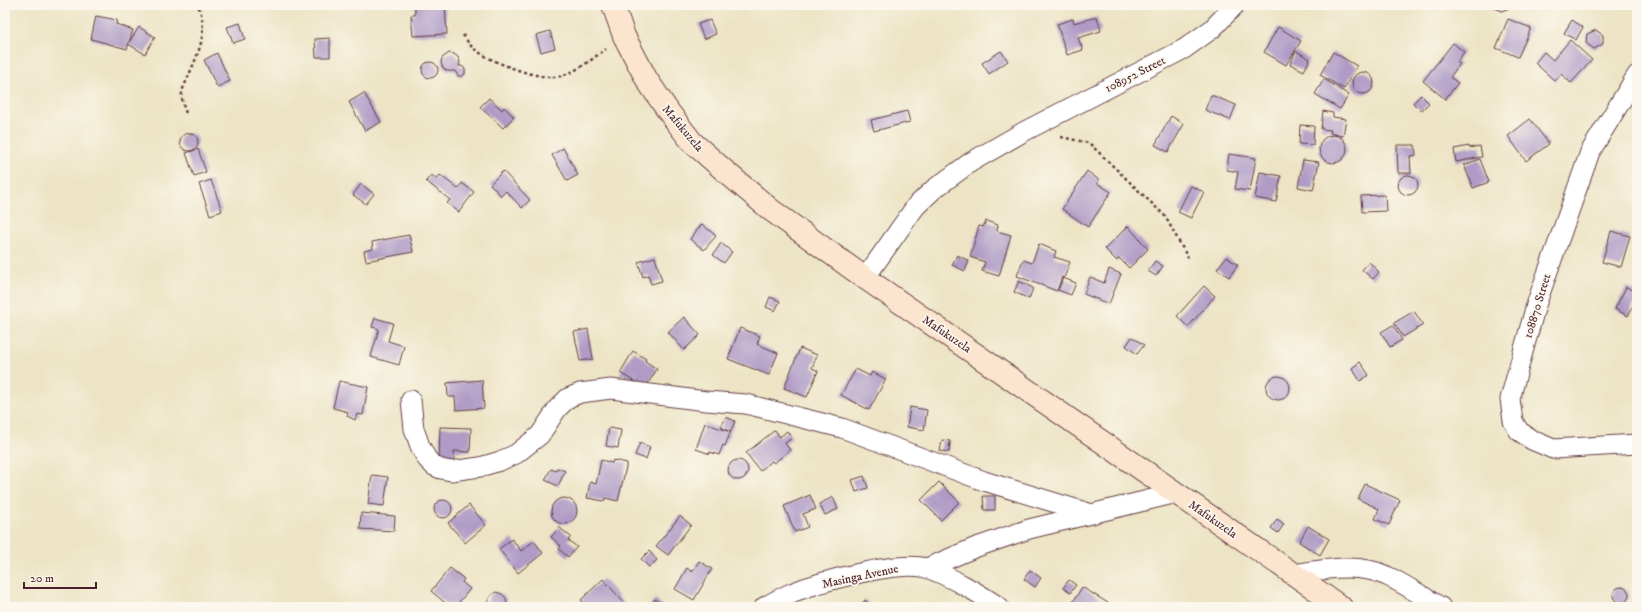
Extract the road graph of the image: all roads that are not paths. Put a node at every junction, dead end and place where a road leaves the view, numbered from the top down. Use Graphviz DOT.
graph roads {
  1 [pos="613,5"];
  2 [pos="1235,5"];
  3 [pos="1637,75"];
  4 [pos="865,278"];
  5 [pos="411,400"];
  6 [pos="1637,444"];
  7 [pos="1176,493"];
  8 [pos="1092,514"];
  9 [pos="927,568"];
  10 [pos="1292,574"];
  11 [pos="764,607"];
  12 [pos="999,607"];
  13 [pos="1340,607"];
  14 [pos="1441,607"];
  1 -- 4 [label="main road, Mafukuzela"];
  2 -- 4 [label="street, 108952 Street"];
  3 -- 6 [label="street, 108870 Street"];
  4 -- 7 [label="main road, Mafukuzela"];
  5 -- 8 [label="street"];
  7 -- 8 [label="street"];
  7 -- 10 [label="main road, Mafukuzela"];
  8 -- 9 [label="street"];
  9 -- 11 [label="street, Masinga Avenue"];
  9 -- 12 [label="street, Masinga Avenue"];
  10 -- 13 [label="main road, Mafukuzela"];
  10 -- 14 [label="street"];
}
